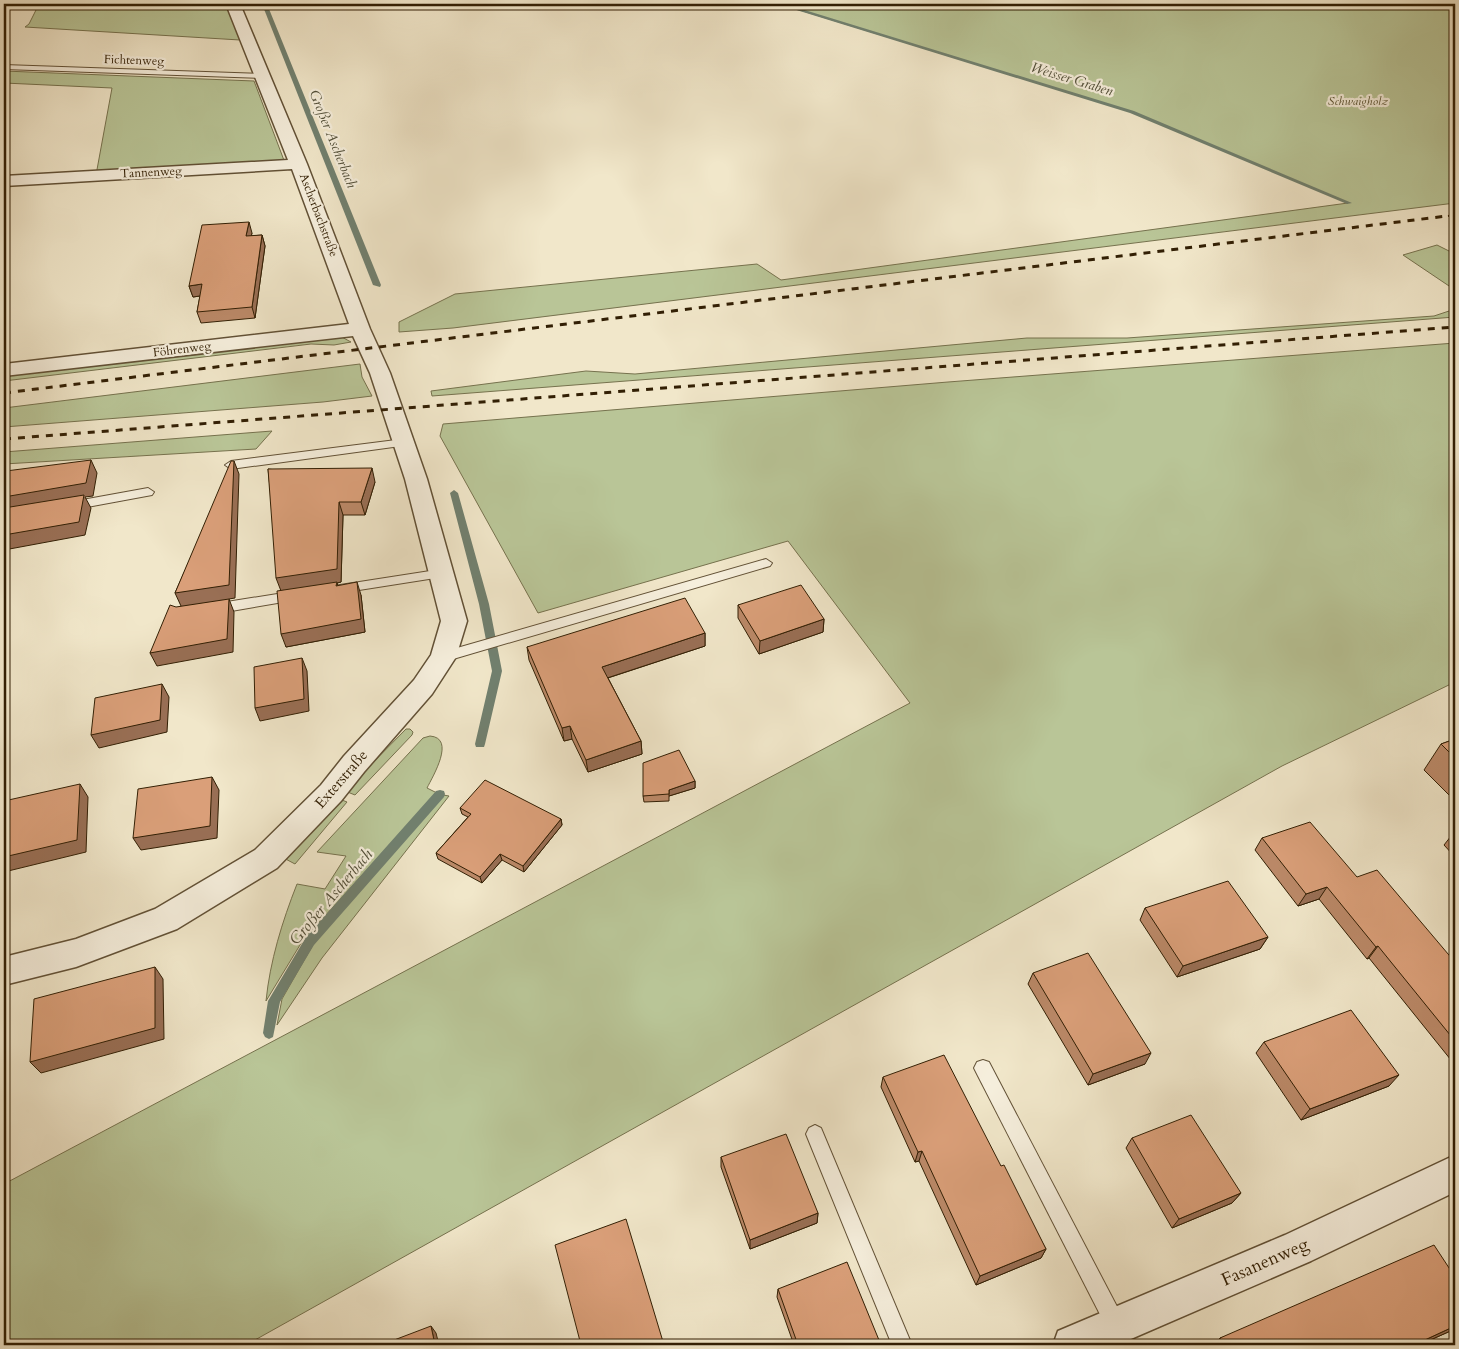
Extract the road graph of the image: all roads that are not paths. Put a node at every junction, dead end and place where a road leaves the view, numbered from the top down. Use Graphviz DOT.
graph roads {
  1 [pos="233,4"];
  2 [pos="4,67"];
  3 [pos="263,76"];
  4 [pos="299,164"];
  5 [pos="4,181"];
  6 [pos="360,328"];
  7 [pos="4,370"];
  8 [pos="401,436"];
  9 [pos="231,465"];
  10 [pos="148,492"];
  11 [pos="61,507"];
  12 [pos="766,563"];
  13 [pos="443,573"];
  14 [pos="327,591"];
  15 [pos="308,594"];
  16 [pos="201,610"];
  17 [pos="525,633"];
  18 [pos="443,657"];
  19 [pos="4,971"];
  20 [pos="983,1068"];
  21 [pos="814,1134"];
  22 [pos="1455,1173"];
  23 [pos="1117,1325"];
  24 [pos="902,1345"];
  25 [pos="1072,1345"];
  1 -- 3 [label="street, Ascherbachstraße"];
  2 -- 3 [label="lane, Fichtenweg"];
  3 -- 4 [label="street, Ascherbachstraße"];
  4 -- 5 [label="street, Tannenweg"];
  4 -- 6 [label="street, Ascherbachstraße"];
  6 -- 7 [label="street, Föhrenweg"];
  6 -- 8 [label="street, Ascherbachstraße"];
  8 -- 9 [label="lane"];
  8 -- 13 [label="street, Exterstraße"];
  10 -- 11 [label="lane"];
  12 -- 17 [label="lane"];
  13 -- 14 [label="lane"];
  13 -- 18 [label="street, Exterstraße"];
  15 -- 16 [label="lane"];
  17 -- 18 [label="lane"];
  18 -- 19 [label="street, Exterstraße"];
  20 -- 23 [label="lane"];
  21 -- 24 [label="lane"];
  22 -- 23 [label="street, Fasanenweg"];
  23 -- 25 [label="street, Fasanenweg"];
}
